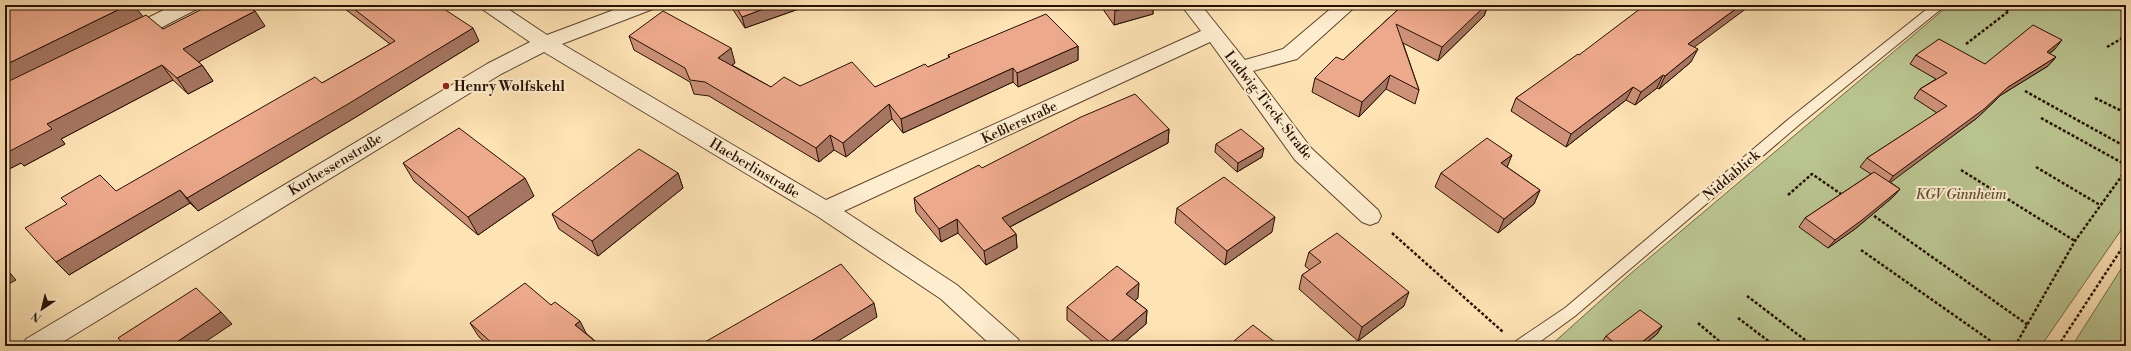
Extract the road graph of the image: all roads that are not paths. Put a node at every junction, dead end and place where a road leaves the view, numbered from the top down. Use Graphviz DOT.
graph roads {
  1 [pos="190,5"];
  2 [pos="490,5"];
  3 [pos="646,5"];
  4 [pos="1191,5"];
  5 [pos="1347,5"];
  6 [pos="1940,5"];
  7 [pos="1213,33"];
  8 [pos="545,43"];
  9 [pos="112,44"];
  10 [pos="1240,68"];
  11 [pos="825,210"];
  12 [pos="1370,216"];
  13 [pos="35,346"];
  14 [pos="1009,346"];
  15 [pos="1522,346"];
  1 -- 9 [label="street"];
  2 -- 8 [label="street, Haeberlinstraße"];
  3 -- 8 [label="street, Kurhessenstraße"];
  4 -- 7 [label="street, Ludwig-Tieck-Straße"];
  5 -- 10 [label="street"];
  6 -- 15 [label="lane, Niddablick"];
  7 -- 10 [label="street, Ludwig-Tieck-Straße"];
  7 -- 11 [label="street, Keßlerstraße"];
  8 -- 11 [label="street, Haeberlinstraße"];
  8 -- 13 [label="street, Kurhessenstraße"];
  10 -- 12 [label="street, Ludwig-Tieck-Straße"];
  11 -- 14 [label="street, Haeberlinstraße"];
}
